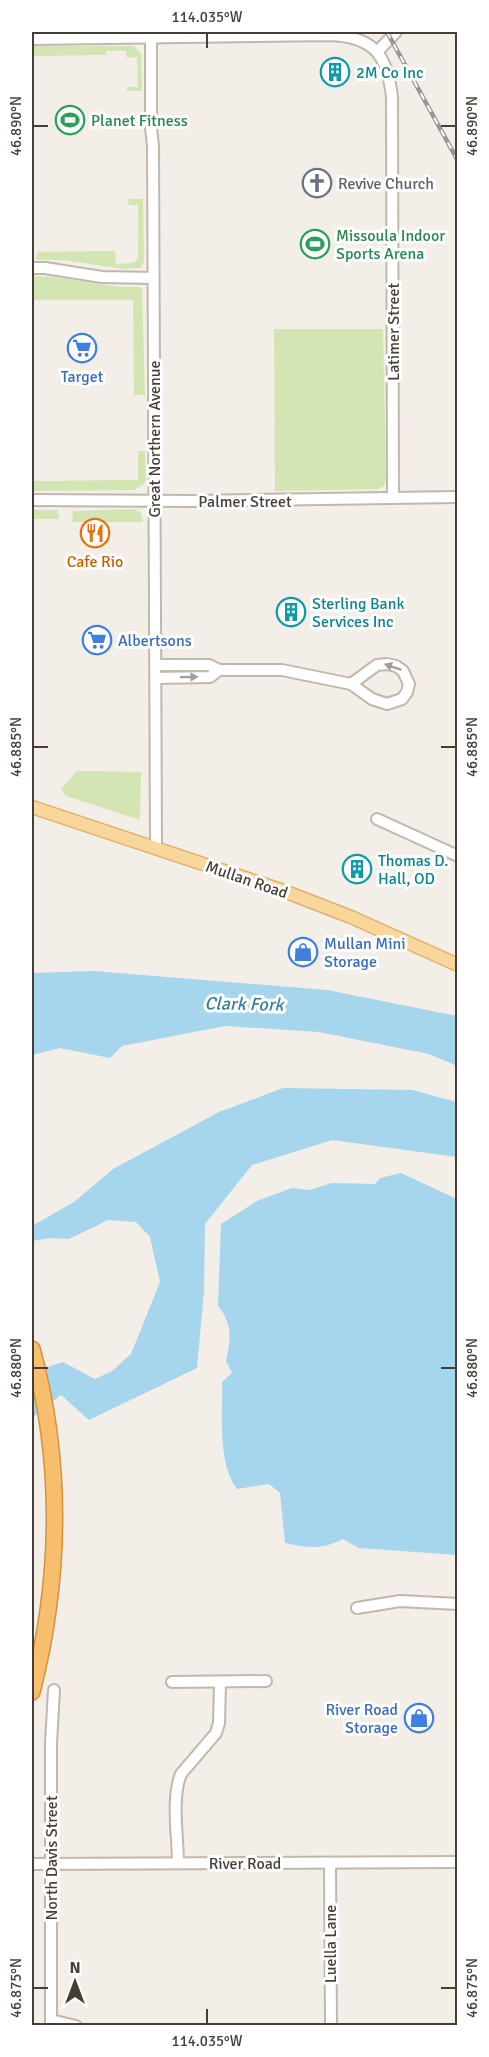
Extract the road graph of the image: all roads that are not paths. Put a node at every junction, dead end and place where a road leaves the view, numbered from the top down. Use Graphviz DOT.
graph roads {
  1 [pos="396,32"];
  2 [pos="151,35"];
  3 [pos="32,39"];
  4 [pos="378,51"];
  5 [pos="32,268"];
  6 [pos="153,279"];
  7 [pos="458,497"];
  8 [pos="393,498"];
  9 [pos="32,500"];
  10 [pos="154,501"];
  11 [pos="156,665"];
  12 [pos="219,670"];
  13 [pos="156,678"];
  14 [pos="351,684"];
  15 [pos="32,807"];
  16 [pos="377,819"];
  17 [pos="156,847"];
  18 [pos="458,856"];
  19 [pos="458,965"];
  20 [pos="32,1349"];
  21 [pos="458,1604"];
  22 [pos="357,1608"];
  23 [pos="266,1681"];
  24 [pos="172,1682"];
  25 [pos="220,1682"];
  26 [pos="54,1690"];
  27 [pos="32,1692"];
  28 [pos="458,1862"];
  29 [pos="178,1863"];
  30 [pos="330,1863"];
  31 [pos="32,1864"];
  32 [pos="51,1864"];
  33 [pos="51,2023"];
  34 [pos="76,2025"];
  35 [pos="330,2025"];
  1 -- 4 [label="street"];
  2 -- 3 [label="street"];
  2 -- 4 [label="street"];
  2 -- 6 [label="street, Great Northern Avenue"];
  4 -- 8 [label="street, Latimer Street"];
  5 -- 6 [label="street"];
  6 -- 10 [label="street, Great Northern Avenue"];
  7 -- 8 [label="street, Palmer Street"];
  8 -- 10 [label="street, Palmer Street"];
  9 -- 10 [label="street, Palmer Street"];
  10 -- 11 [label="street, Great Northern Avenue"];
  11 -- 12 [label="street"];
  11 -- 13 [label="street, Great Northern Avenue"];
  13 -- 12 [label="street, one-way"];
  12 -- 14 [label="street"];
  13 -- 17 [label="street, Great Northern Avenue"];
  14 -- 14 [label="street, one-way"];
  15 -- 17 [label="main road, Mullan Road"];
  16 -- 18 [label="street"];
  17 -- 19 [label="main road, Mullan Road"];
  20 -- 27 [label="highway"];
  21 -- 22 [label="street"];
  23 -- 25 [label="street"];
  24 -- 25 [label="street"];
  25 -- 29 [label="street"];
  26 -- 32 [label="street, North Davis Street"];
  28 -- 30 [label="street, River Road"];
  29 -- 30 [label="street, River Road"];
  29 -- 32 [label="street, River Road"];
  30 -- 35 [label="street, Luella Lane"];
  31 -- 32 [label="street, River Road"];
  32 -- 33 [label="street, North Davis Street"];
  33 -- 34 [label="street"];
}
